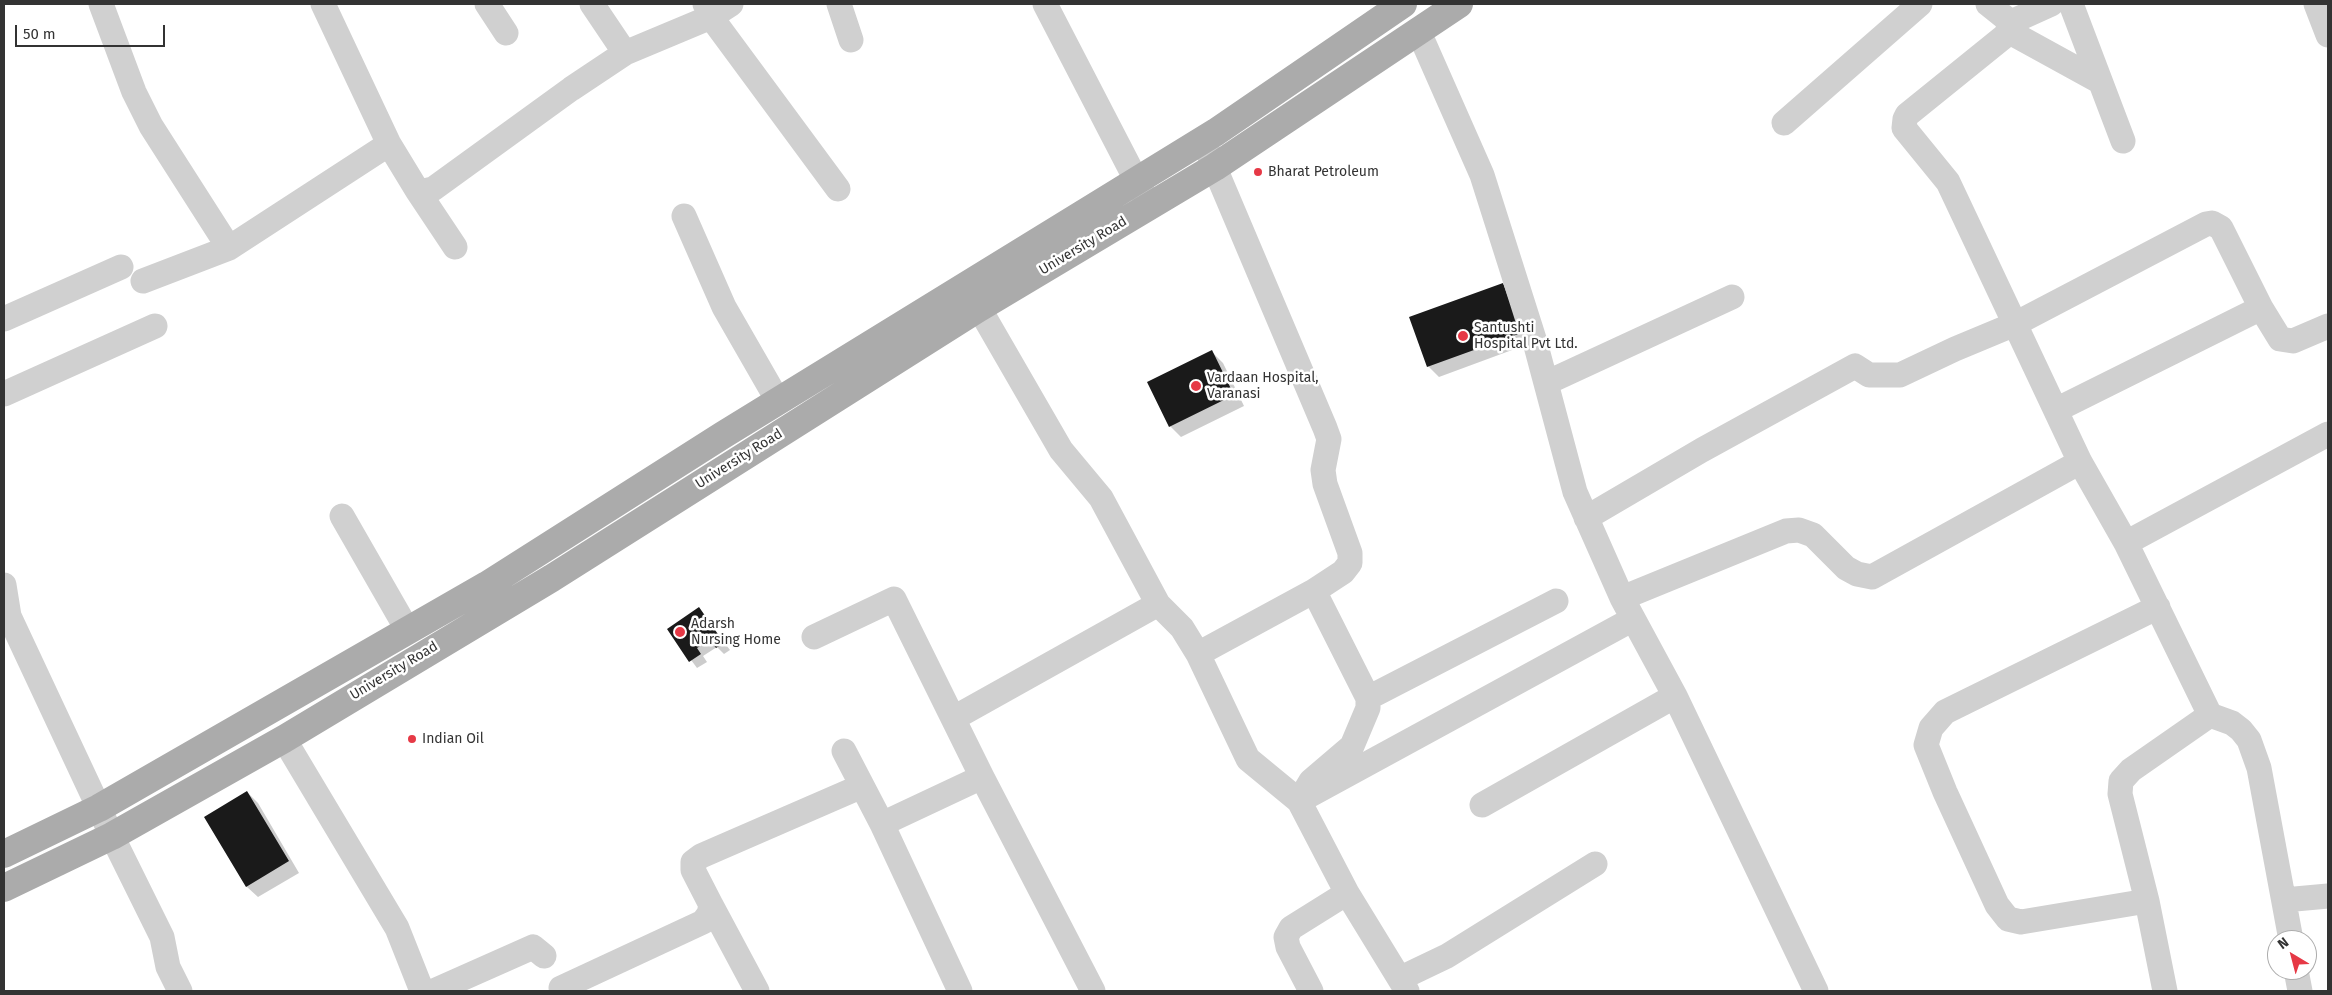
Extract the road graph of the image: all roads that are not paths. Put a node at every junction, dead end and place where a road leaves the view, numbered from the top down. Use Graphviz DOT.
graph roads {
  1 [pos="101,4"];
  2 [pos="323,4"];
  3 [pos="488,4"];
  4 [pos="592,4"];
  5 [pos="839,4"];
  6 [pos="1045,4"];
  7 [pos="1403,4"];
  8 [pos="1459,4"];
  9 [pos="1920,4"];
  10 [pos="1988,4"];
  11 [pos="2051,4"];
  12 [pos="2071,4"];
  13 [pos="2316,4"];
  14 [pos="716,8"];
  15 [pos="2008,27"];
  16 [pos="1418,30"];
  17 [pos="506,33"];
  18 [pos="2328,35"];
  19 [pos="851,40"];
  20 [pos="625,53"];
  21 [pos="2099,81"];
  22 [pos="1784,123"];
  23 [pos="1203,140"];
  24 [pos="2123,141"];
  25 [pos="389,144"];
  26 [pos="1215,167"];
  27 [pos="1138,181"];
  28 [pos="838,189"];
  29 [pos="417,190"];
  30 [pos="1149,206"];
  31 [pos="684,216"];
  32 [pos="455,247"];
  33 [pos="229,248"];
  34 [pos="121,267"];
  35 [pos="143,281"];
  36 [pos="1732,297"];
  37 [pos="979,308"];
  38 [pos="2261,308"];
  39 [pos="4,319"];
  40 [pos="2015,324"];
  41 [pos="155,326"];
  42 [pos="2328,326"];
  43 [pos="1546,383"];
  44 [pos="4,394"];
  45 [pos="778,401"];
  46 [pos="2056,410"];
  47 [pos="2328,434"];
  48 [pos="2080,462"];
  49 [pos="342,516"];
  50 [pos="1586,518"];
  51 [pos="2126,543"];
  52 [pos="4,586"];
  53 [pos="1314,591"];
  54 [pos="1556,601"];
  55 [pos="1158,604"];
  56 [pos="2158,607"];
  57 [pos="1628,608"];
  58 [pos="408,630"];
  59 [pos="814,637"];
  60 [pos="1198,654"];
  61 [pos="351,664"];
  62 [pos="365,688"];
  63 [pos="1675,696"];
  64 [pos="1368,698"];
  65 [pos="2210,715"];
  66 [pos="954,718"];
  67 [pos="284,739"];
  68 [pos="844,752"];
  69 [pos="982,777"];
  70 [pos="862,786"];
  71 [pos="1299,801"];
  72 [pos="1482,805"];
  73 [pos="99,808"];
  74 [pos="882,824"];
  75 [pos="112,836"];
  76 [pos="4,854"];
  77 [pos="1595,864"];
  78 [pos="4,888"];
  79 [pos="1347,893"];
  80 [pos="2328,896"];
  81 [pos="2284,900"];
  82 [pos="2147,901"];
  83 [pos="710,905"];
  84 [pos="530,929"];
  85 [pos="2289,930"];
  86 [pos="544,956"];
  87 [pos="1404,985"];
  88 [pos="562,990"];
  89 [pos="180,991"];
  90 [pos="422,991"];
  91 [pos="434,991"];
  92 [pos="757,991"];
  93 [pos="960,991"];
  94 [pos="1093,991"];
  95 [pos="1311,991"];
  96 [pos="1816,991"];
  97 [pos="2165,991"];
  1 -- 33 [label="street"];
  2 -- 25 [label="street"];
  3 -- 17 [label="street"];
  4 -- 20 [label="street"];
  5 -- 19 [label="street"];
  6 -- 27 [label="street"];
  7 -- 23 [label="main road"];
  8 -- 16 [label="main road, University Road"];
  9 -- 22 [label="street"];
  10 -- 15 [label="street"];
  11 -- 15 [label="street"];
  12 -- 21 [label="street"];
  13 -- 18 [label="street"];
  14 -- 20 [label="street"];
  14 -- 28 [label="street"];
  15 -- 21 [label="street"];
  15 -- 40 [label="street"];
  16 -- 26 [label="main road, University Road"];
  16 -- 43 [label="street"];
  20 -- 29 [label="street"];
  21 -- 24 [label="street"];
  23 -- 26 [label="street"];
  23 -- 27 [label="main road"];
  25 -- 29 [label="street"];
  25 -- 33 [label="street"];
  26 -- 30 [label="main road, University Road"];
  26 -- 53 [label="street"];
  27 -- 30 [label="street"];
  27 -- 45 [label="main road"];
  29 -- 32 [label="street"];
  30 -- 37 [label="main road, University Road"];
  31 -- 45 [label="street"];
  33 -- 35 [label="street"];
  34 -- 39 [label="street"];
  36 -- 43 [label="street"];
  37 -- 55 [label="street"];
  37 -- 62 [label="main road, University Road"];
  38 -- 40 [label="street"];
  38 -- 42 [label="street"];
  38 -- 46 [label="street"];
  40 -- 46 [label="street"];
  40 -- 50 [label="street"];
  41 -- 44 [label="street"];
  43 -- 50 [label="street"];
  45 -- 58 [label="main road"];
  46 -- 48 [label="street"];
  47 -- 51 [label="street"];
  48 -- 51 [label="street"];
  48 -- 57 [label="street"];
  49 -- 58 [label="street"];
  50 -- 57 [label="street"];
  51 -- 56 [label="street"];
  52 -- 73 [label="street"];
  53 -- 60 [label="street"];
  53 -- 64 [label="street"];
  54 -- 64 [label="street"];
  55 -- 60 [label="street"];
  55 -- 66 [label="street"];
  56 -- 65 [label="street"];
  56 -- 82 [label="street"];
  57 -- 63 [label="street"];
  57 -- 71 [label="street"];
  58 -- 61 [label="main road"];
  59 -- 66 [label="street"];
  60 -- 71 [label="street"];
  61 -- 62 [label="main road"];
  61 -- 73 [label="main road"];
  62 -- 67 [label="main road, University Road"];
  63 -- 72 [label="street"];
  63 -- 96 [label="street"];
  64 -- 71 [label="street"];
  65 -- 81 [label="street"];
  65 -- 82 [label="street"];
  66 -- 69 [label="street"];
  67 -- 75 [label="main road, University Road"];
  67 -- 90 [label="street"];
  68 -- 70 [label="street"];
  69 -- 74 [label="street"];
  69 -- 94 [label="street"];
  70 -- 74 [label="street"];
  70 -- 83 [label="street"];
  71 -- 79 [label="street"];
  73 -- 75 [label="street"];
  73 -- 76 [label="main road"];
  74 -- 93 [label="street"];
  75 -- 78 [label="main road, University Road"];
  75 -- 89 [label="street"];
  77 -- 87 [label="street"];
  79 -- 87 [label="street"];
  79 -- 95 [label="street"];
  80 -- 81 [label="street"];
  81 -- 85 [label="street"];
  82 -- 97 [label="street"];
  83 -- 88 [label="street"];
  83 -- 92 [label="street"];
  84 -- 86 [label="street"];
  86 -- 88 [label="street"];
  86 -- 91 [label="street"];
}
